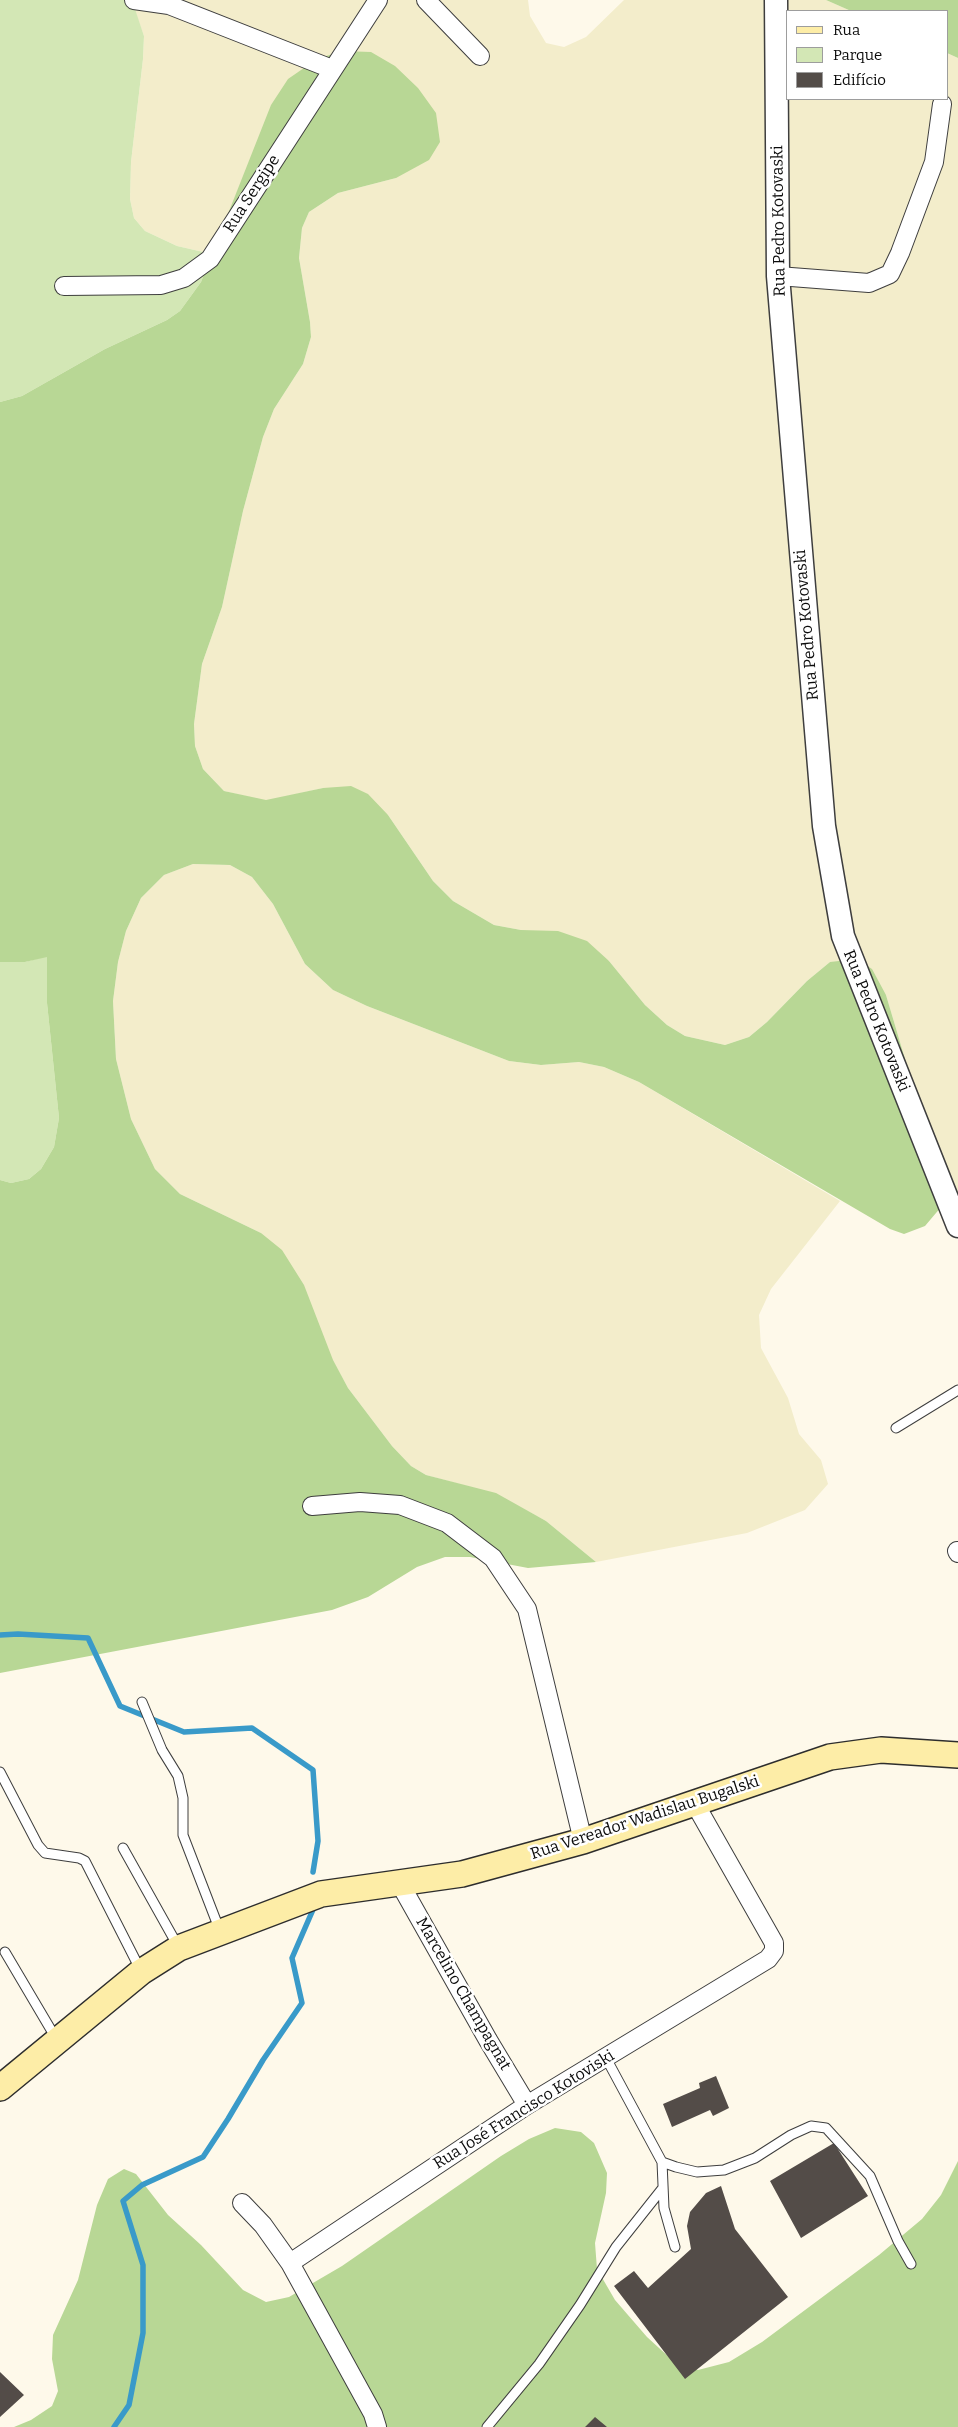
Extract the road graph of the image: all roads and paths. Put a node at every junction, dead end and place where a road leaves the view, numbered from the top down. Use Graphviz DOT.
graph roads {
  1 [pos="134,0"];
  2 [pos="378,0"];
  3 [pos="426,0"];
  4 [pos="776,0"];
  5 [pos="480,56"];
  6 [pos="332,69"];
  7 [pos="942,104"];
  8 [pos="778,276"];
  9 [pos="64,286"];
  10 [pos="958,1226"];
  11 [pos="958,1390"];
  12 [pos="896,1428"];
  13 [pos="312,1506"];
  14 [pos="142,1702"];
  15 [pos="958,1755"];
  16 [pos="0,1772"];
  17 [pos="694,1802"];
  18 [pos="583,1841"];
  19 [pos="123,1848"];
  20 [pos="399,1882"];
  21 [pos="220,1931"];
  22 [pos="179,1948"];
  23 [pos="5,1952"];
  24 [pos="141,1972"];
  25 [pos="57,2040"];
  26 [pos="606,2058"];
  27 [pos="0,2088"];
  28 [pos="527,2105"];
  29 [pos="662,2162"];
  30 [pos="662,2188"];
  31 [pos="242,2203"];
  32 [pos="675,2247"];
  33 [pos="290,2263"];
  34 [pos="911,2264"];
  35 [pos="377,2427"];
  36 [pos="487,2427"];
  1 -- 6 [label="street"];
  2 -- 6 [label="street, Rua Sergipe"];
  3 -- 5 [label="street"];
  4 -- 8 [label="street, Rua Pedro Kotovaski"];
  6 -- 9 [label="street, Rua Sergipe"];
  7 -- 8 [label="street"];
  8 -- 10 [label="street, Rua Pedro Kotovaski"];
  11 -- 12 [label="lane"];
  13 -- 18 [label="street"];
  14 -- 21 [label="lane"];
  15 -- 17 [label="main road, Rua Vereador Wadislau Bugalski"];
  16 -- 24 [label="lane"];
  17 -- 18 [label="main road, Rua Vereador Wadislau Bugalski"];
  17 -- 26 [label="street, Rua José Francisco Kotoviski"];
  18 -- 20 [label="main road, Rua Vereador Wadislau Bugalski"];
  19 -- 22 [label="lane"];
  20 -- 21 [label="main road, Rua Vereador Wadislau Bugalski"];
  20 -- 28 [label="street, Marcelino Champagnat"];
  21 -- 22 [label="main road, Rua Vereador Wadislau Bugalski"];
  22 -- 24 [label="main road, Rua Vereador Wadislau Bugalski"];
  23 -- 25 [label="lane"];
  24 -- 25 [label="main road, Rua Vereador Wadislau Bugalski"];
  25 -- 27 [label="main road, Rua Vereador Wadislau Bugalski"];
  26 -- 28 [label="street, Rua José Francisco Kotoviski"];
  26 -- 29 [label="lane"];
  28 -- 33 [label="street, Rua José Francisco Kotoviski"];
  29 -- 30 [label="lane"];
  29 -- 34 [label="lane"];
  30 -- 32 [label="lane"];
  30 -- 36 [label="lane"];
  31 -- 33 [label="street"];
  33 -- 35 [label="street"];
}
